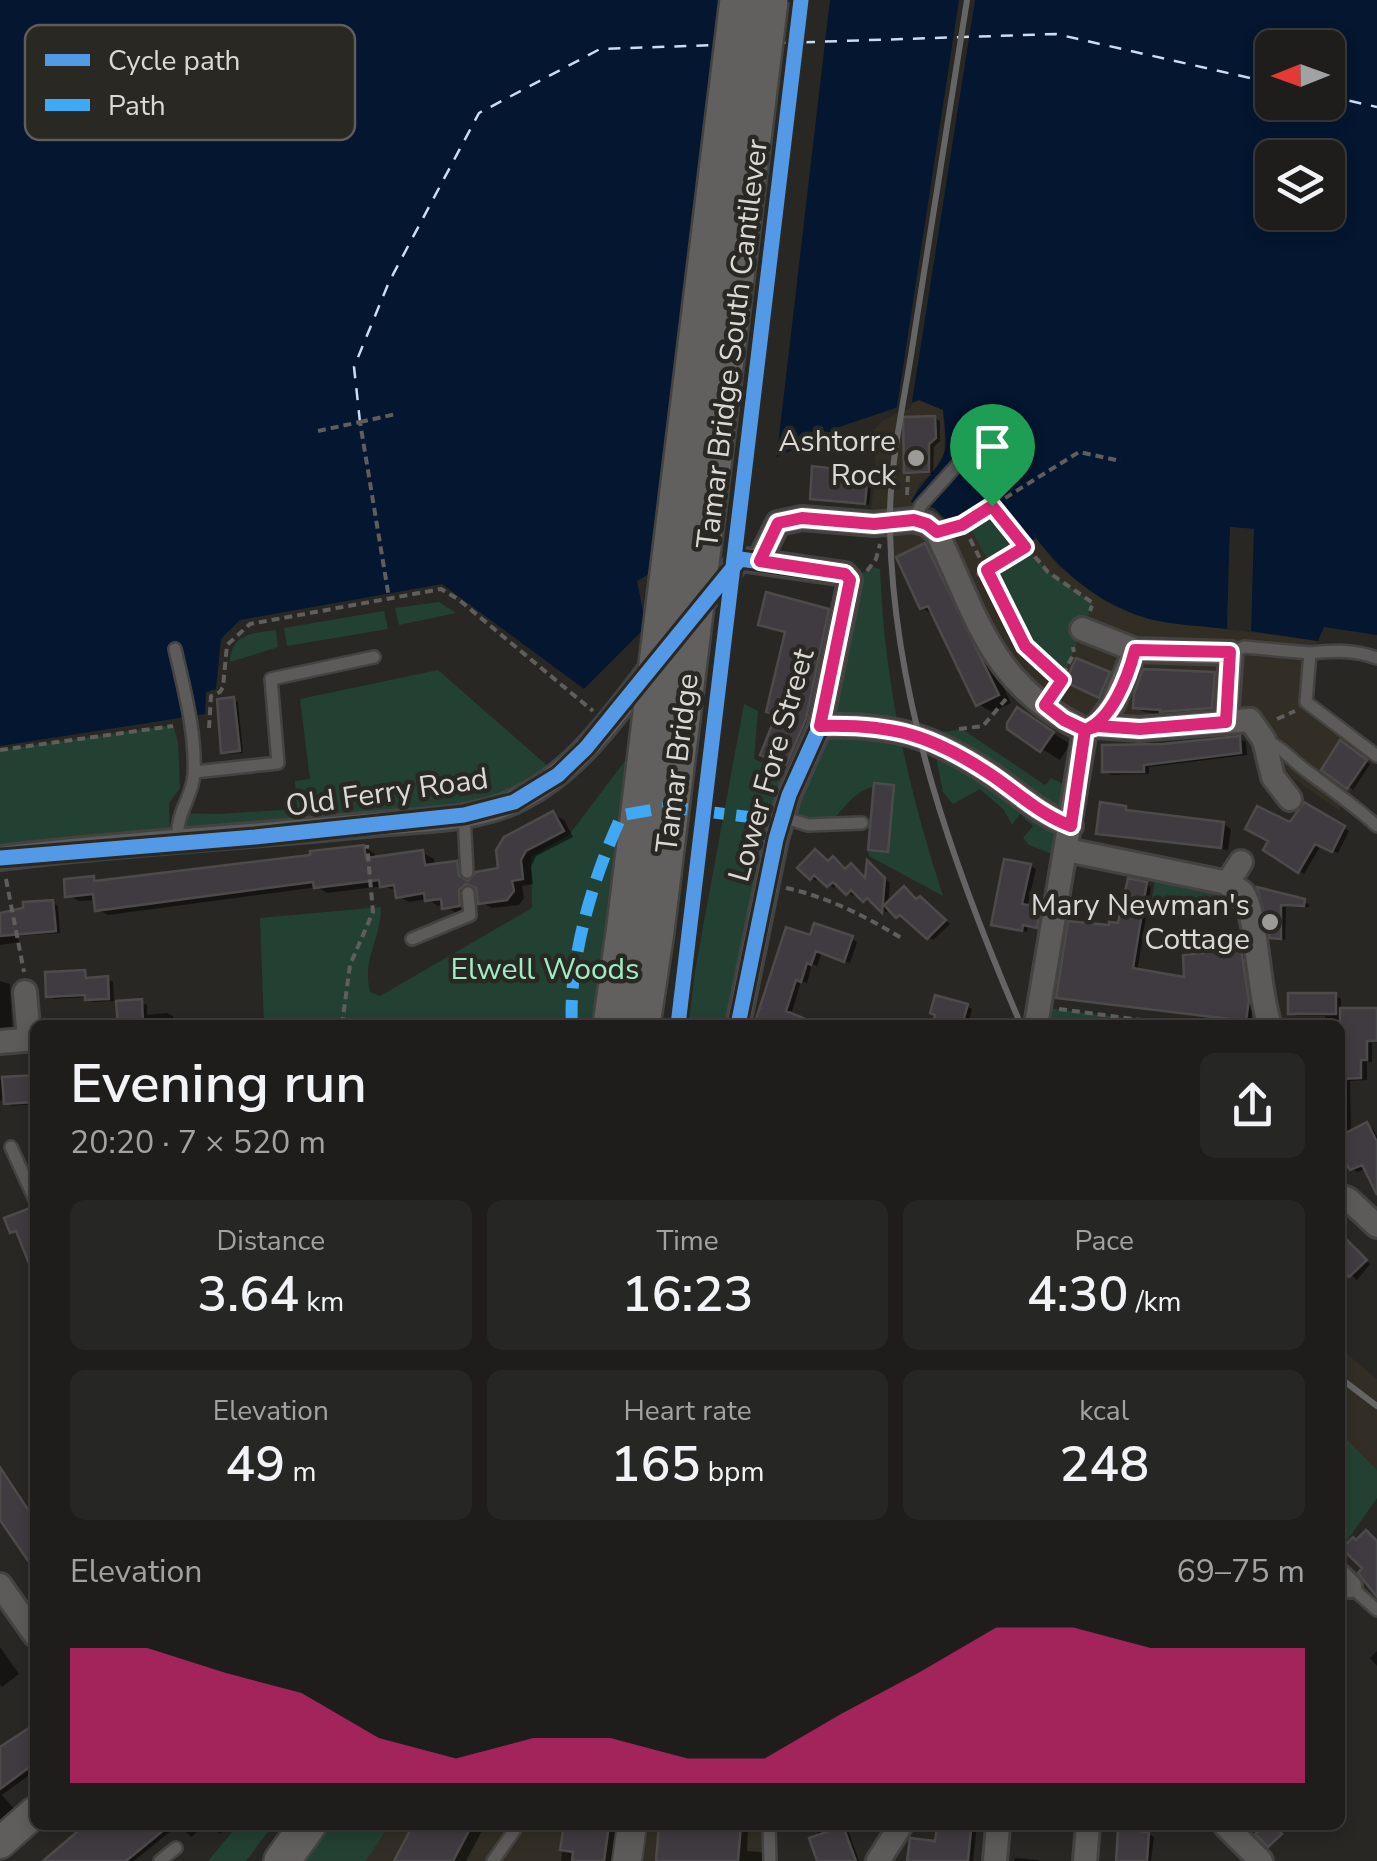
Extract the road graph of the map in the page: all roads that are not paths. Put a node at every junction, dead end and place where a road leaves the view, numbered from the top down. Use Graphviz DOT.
graph roads {
  1 [pos="738,0"];
  2 [pos="770,0"];
  3 [pos="957,465"];
  4 [pos="992,506"];
  5 [pos="914,520"];
  6 [pos="937,532"];
  7 [pos="760,561"];
  8 [pos="1077,639"];
  9 [pos="176,648"];
  10 [pos="1135,650"];
  11 [pos="1230,652"];
  12 [pos="1310,653"];
  13 [pos="374,657"];
  14 [pos="1377,658"];
  15 [pos="1226,722"];
  16 [pos="820,726"];
  17 [pos="1091,728"];
  18 [pos="1257,730"];
  19 [pos="1377,756"];
  20 [pos="194,772"];
  21 [pos="1290,799"];
  22 [pos="464,815"];
  23 [pos="782,817"];
  24 [pos="862,824"];
  25 [pos="1377,826"];
  26 [pos="1069,838"];
  27 [pos="178,842"];
  28 [pos="0,858"];
  29 [pos="1241,862"];
  30 [pos="467,872"];
  31 [pos="1228,884"];
  32 [pos="468,893"];
  33 [pos="640,928"];
  34 [pos="412,939"];
  35 [pos="26,992"];
  36 [pos="612,1020"];
  37 [pos="642,1020"];
  38 [pos="739,1020"];
  39 [pos="1037,1020"];
  40 [pos="1269,1020"];
  41 [pos="30,1023"];
  42 [pos="30,1039"];
  43 [pos="0,1042"];
  44 [pos="11,1148"];
  45 [pos="30,1189"];
  46 [pos="1345,1198"];
  47 [pos="1377,1226"];
  48 [pos="1345,1581"];
  49 [pos="0,1585"];
  50 [pos="1377,1610"];
  51 [pos="30,1628"];
  52 [pos="30,1816"];
  53 [pos="304,1830"];
  54 [pos="512,1830"];
  55 [pos="631,1830"];
  56 [pos="768,1830"];
  57 [pos="898,1830"];
  58 [pos="998,1830"];
  59 [pos="1088,1830"];
  60 [pos="1230,1830"];
  61 [pos="0,1843"];
  62 [pos="176,1848"];
  63 [pos="160,1861"];
  64 [pos="282,1861"];
  65 [pos="494,1861"];
  66 [pos="627,1861"];
  67 [pos="770,1861"];
  68 [pos="878,1861"];
  69 [pos="995,1861"];
  70 [pos="1085,1861"];
  71 [pos="1261,1861"];
  1 -- 33 [label="highway, bridge"];
  2 -- 33 [label="highway, Tamar Bridge, bridge"];
  3 -- 5 [label="lane"];
  4 -- 6 [label="lane"];
  5 -- 6 [label="street"];
  5 -- 7 [label="street, Old Ferry Road"];
  6 -- 17 [label="street"];
  7 -- 16 [label="street, Lower Fore Street"];
  7 -- 22 [label="street, Old Ferry Road"];
  8 -- 10 [label="street"];
  9 -- 20 [label="lane"];
  10 -- 11 [label="street"];
  10 -- 17 [label="street"];
  11 -- 12 [label="lane"];
  11 -- 15 [label="street"];
  12 -- 14 [label="lane"];
  12 -- 19 [label="lane"];
  13 -- 20 [label="lane"];
  15 -- 17 [label="street"];
  15 -- 18 [label="street"];
  16 -- 23 [label="street, Lower Fore Street"];
  16 -- 26 [label="street"];
  17 -- 26 [label="street"];
  18 -- 21 [label="street"];
  18 -- 25 [label="lane"];
  20 -- 27 [label="lane"];
  22 -- 27 [label="street, Old Ferry Road"];
  22 -- 30 [label="lane"];
  23 -- 24 [label="lane"];
  23 -- 38 [label="street, Lower Fore Street"];
  26 -- 31 [label="street"];
  26 -- 39 [label="street"];
  27 -- 28 [label="street, Old Ferry Road"];
  29 -- 31 [label="street"];
  31 -- 40 [label="street"];
  32 -- 34 [label="lane"];
  33 -- 36 [label="highway"];
  33 -- 37 [label="highway"];
  35 -- 41 [label="street"];
  42 -- 43 [label="street"];
  44 -- 45 [label="lane"];
  46 -- 47 [label="street"];
  48 -- 50 [label="lane"];
  49 -- 51 [label="street"];
  52 -- 61 [label="main road"];
  53 -- 64 [label="highway"];
  54 -- 65 [label="lane"];
  55 -- 66 [label="street"];
  56 -- 67 [label="lane"];
  57 -- 68 [label="street"];
  58 -- 69 [label="street"];
  59 -- 70 [label="street"];
  60 -- 71 [label="street"];
  62 -- 63 [label="lane"];
}
